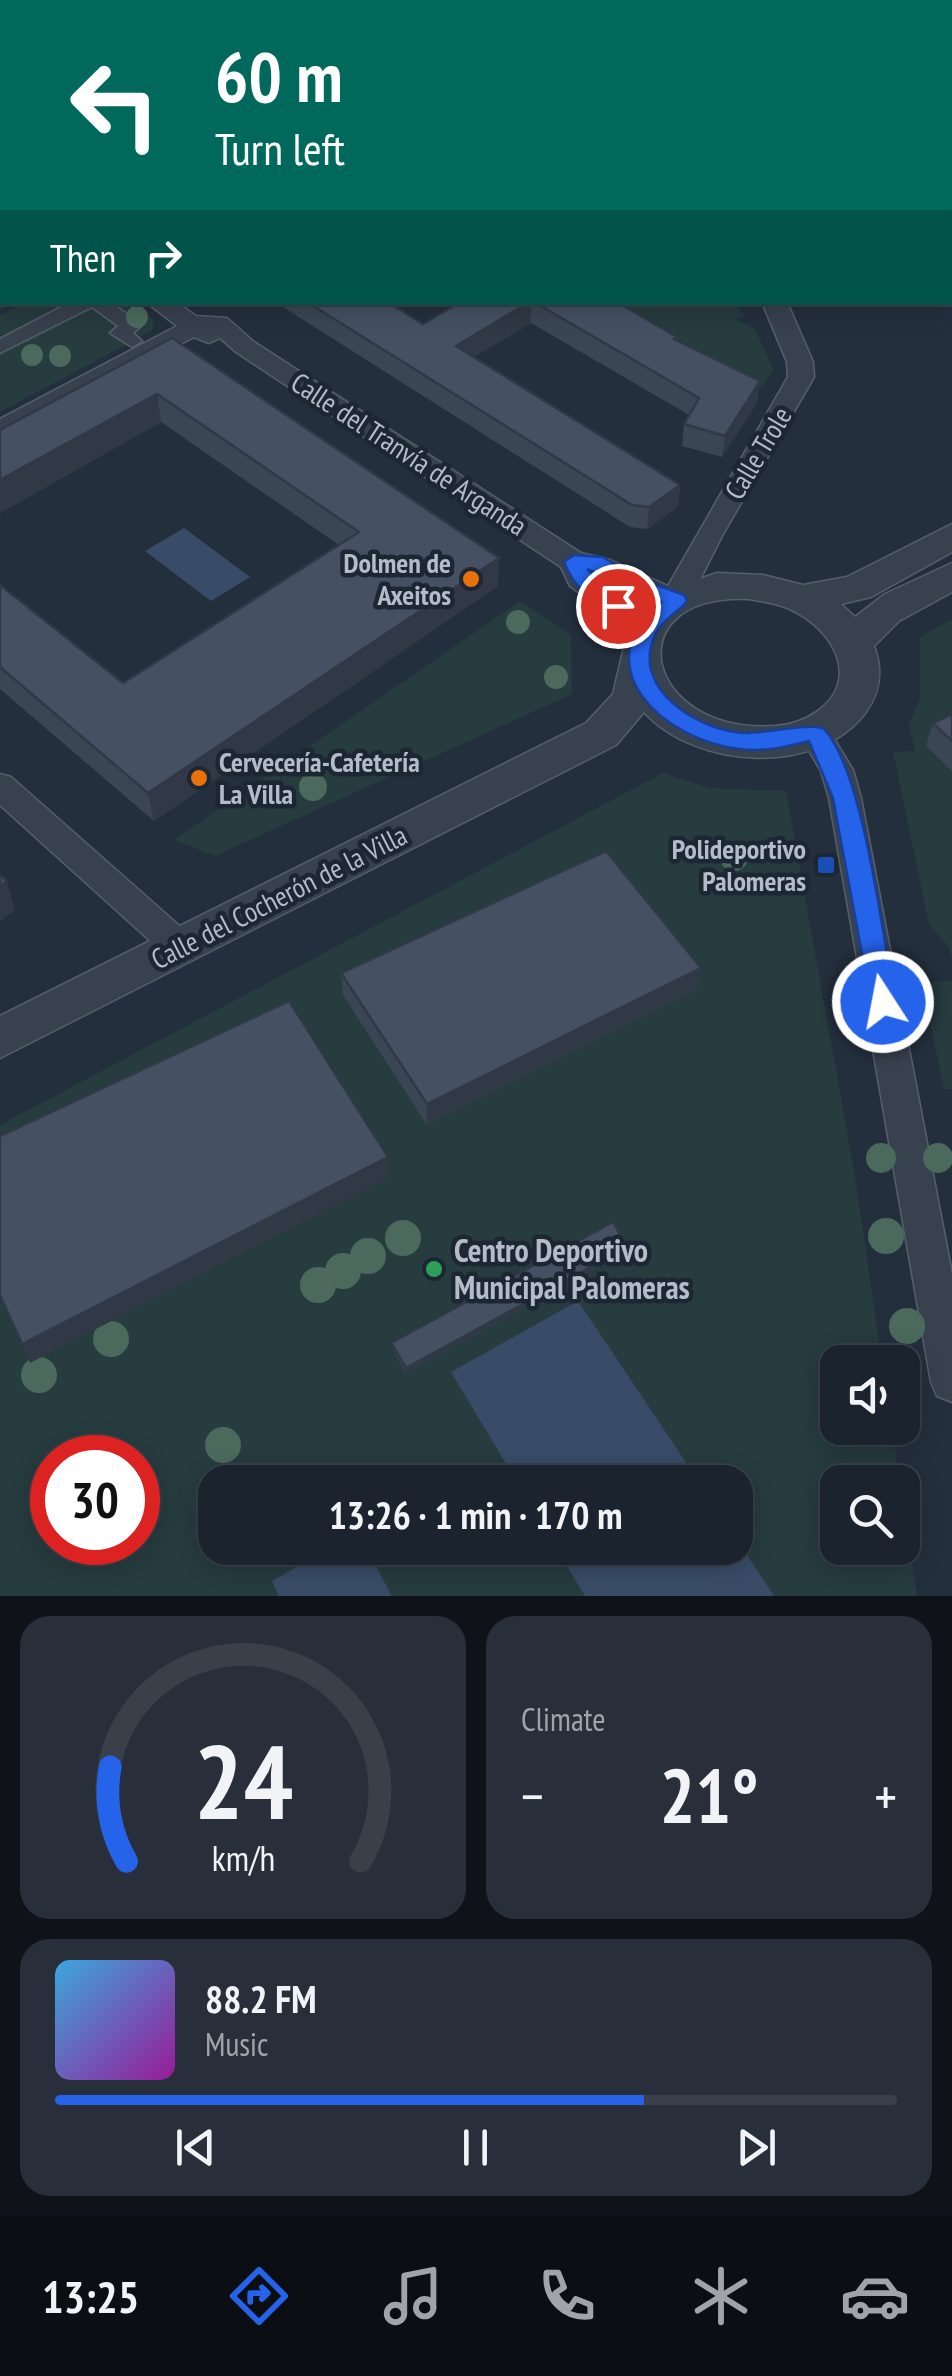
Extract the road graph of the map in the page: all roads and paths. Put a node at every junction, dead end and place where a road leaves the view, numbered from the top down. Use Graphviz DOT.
graph roads {
  1 [pos="81,305"];
  2 [pos="104,305"];
  3 [pos="775,305"];
  4 [pos="201,314"];
  5 [pos="143,322"];
  6 [pos="0,347"];
  7 [pos="0,430"];
  8 [pos="952,536"];
  9 [pos="574,562"];
  10 [pos="952,576"];
  11 [pos="803,598"];
  12 [pos="676,600"];
  13 [pos="855,644"];
  14 [pos="640,650"];
  15 [pos="690,725"];
  16 [pos="814,732"];
  17 [pos="559,757"];
  18 [pos="0,786"];
  19 [pos="180,947"];
  20 [pos="0,1038"];
  21 [pos="952,1382"];
  1 -- 6 [label="street"];
  2 -- 5 [label="street"];
  3 -- 12 [label="street, Calle Trole"];
  4 -- 5 [label="street, Calle del Tranvía de Arganda"];
  4 -- 7 [label="street"];
  4 -- 9 [label="street, Calle del Tranvía de Arganda"];
  8 -- 11 [label="street"];
  9 -- 12 [label="street, Calle del Tranvía de Arganda"];
  9 -- 14 [label="street, Calle del Tranvía de Arganda"];
  10 -- 13 [label="street"];
  11 -- 12 [label="street"];
  11 -- 13 [label="street"];
  12 -- 14 [label="street"];
  13 -- 16 [label="street"];
  14 -- 15 [label="street"];
  14 -- 17 [label="street, Calle del Cocherón de la Villa"];
  15 -- 16 [label="street"];
  15 -- 17 [label="street, Calle del Cocherón de la Villa"];
  16 -- 21 [label="street"];
  17 -- 19 [label="street, Calle del Cocherón de la Villa"];
  18 -- 19 [label="street"];
  19 -- 20 [label="street, Calle del Cocherón de la Villa"];
}
